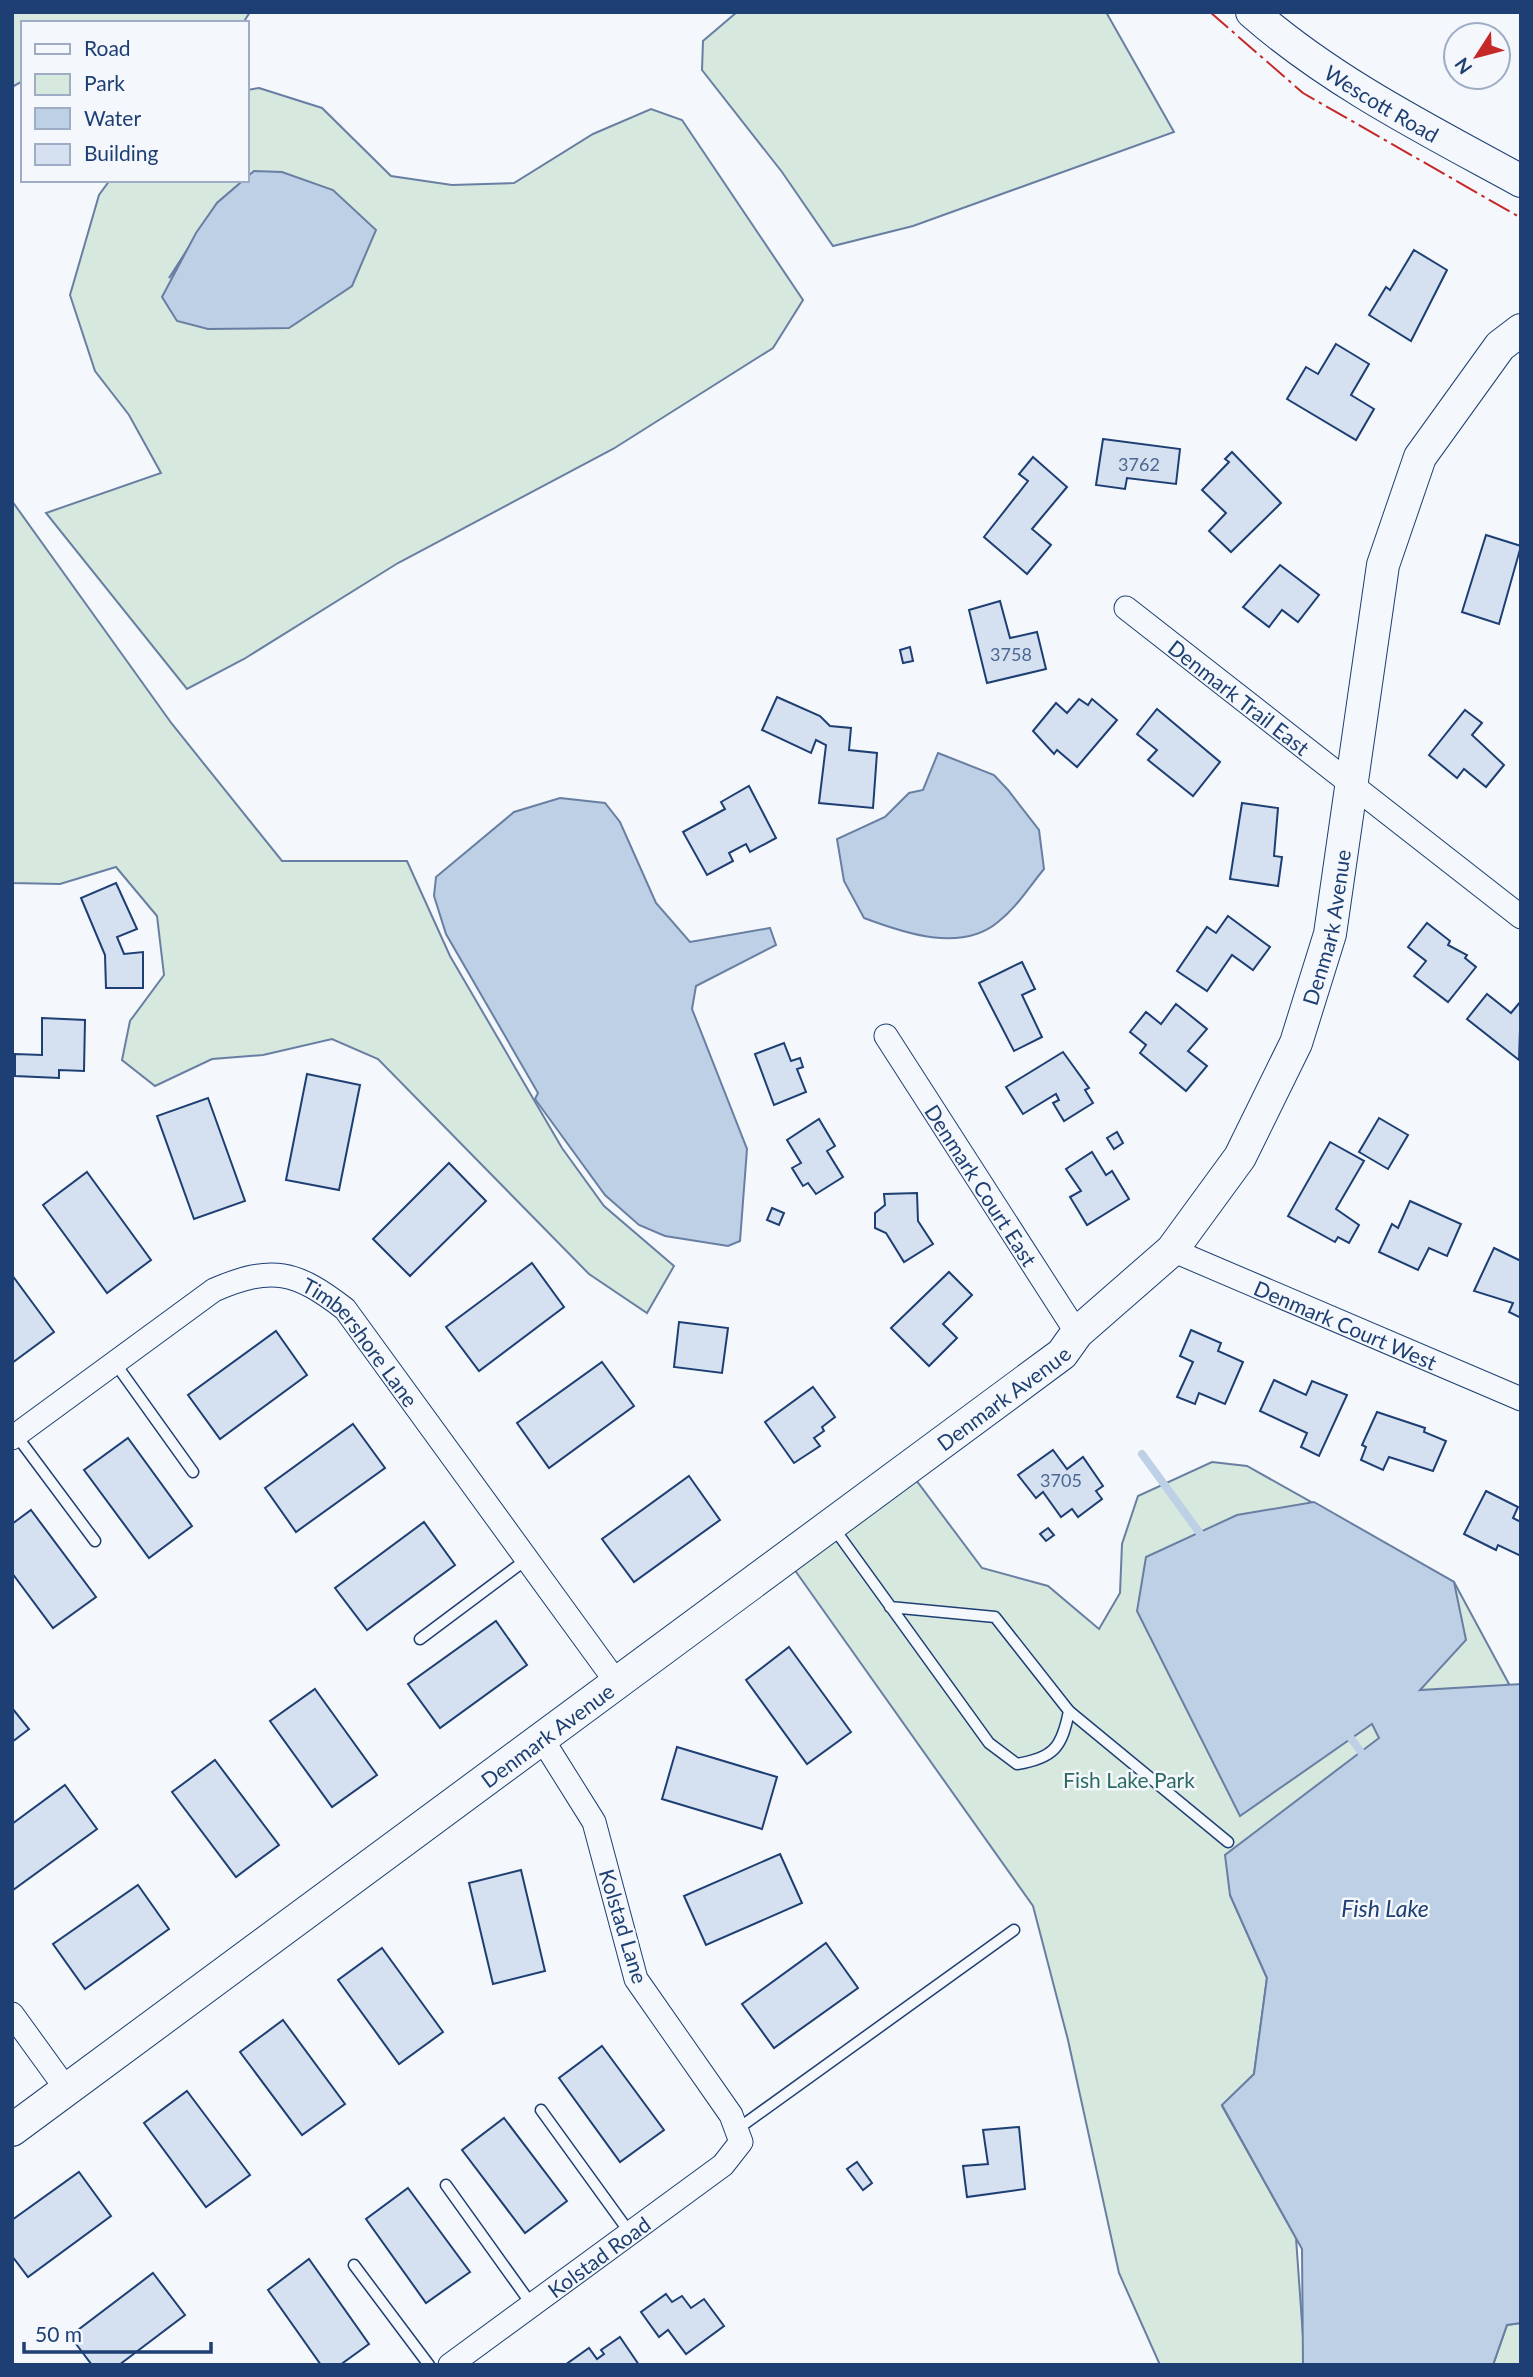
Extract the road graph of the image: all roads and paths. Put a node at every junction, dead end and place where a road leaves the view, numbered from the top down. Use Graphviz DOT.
graph roads {
  1 [pos="1252,12"];
  2 [pos="1521,181"];
  3 [pos="1521,330"];
  4 [pos="1126,608"];
  5 [pos="1353,785"];
  6 [pos="1521,916"];
  7 [pos="886,1036"];
  8 [pos="1172,1250"];
  9 [pos="1077,1333"];
  10 [pos="115,1363"];
  11 [pos="1521,1399"];
  12 [pos="14,1436"];
  13 [pos="193,1472"];
  14 [pos="831,1525"];
  15 [pos="95,1541"];
  16 [pos="527,1559"];
  17 [pos="890,1607"];
  18 [pos="420,1639"];
  19 [pos="617,1683"];
  20 [pos="1069,1711"];
  21 [pos="542,1739"];
  22 [pos="1228,1842"];
  23 [pos="1014,1930"];
  24 [pos="12,2014"];
  25 [pos="67,2090"];
  26 [pos="541,2110"];
  27 [pos="12,2130"];
  28 [pos="739,2136"];
  29 [pos="446,2185"];
  30 [pos="630,2233"];
  31 [pos="354,2265"];
  32 [pos="532,2305"];
  33 [pos="429,2365"];
  34 [pos="450,2365"];
  1 -- 2 [label="street, Wescott Road"];
  3 -- 5 [label="street, Denmark Avenue"];
  4 -- 5 [label="street, Denmark Trail East"];
  5 -- 6 [label="street, Denmark Trail East"];
  5 -- 8 [label="street, Denmark Avenue"];
  7 -- 9 [label="street, Denmark Court East"];
  8 -- 9 [label="street, Denmark Avenue"];
  8 -- 11 [label="street, Denmark Court West"];
  9 -- 14 [label="street, Denmark Avenue"];
  10 -- 12 [label="street, Timbershore Lane"];
  10 -- 13 [label="lane"];
  10 -- 16 [label="street, Timbershore Lane"];
  12 -- 15 [label="lane"];
  14 -- 17 [label="lane"];
  14 -- 19 [label="street, Denmark Avenue"];
  16 -- 18 [label="lane"];
  16 -- 19 [label="street, Timbershore Lane"];
  17 -- 20 [label="lane"];
  17 -- 20 [label="lane"];
  19 -- 21 [label="street, Denmark Avenue"];
  20 -- 22 [label="lane"];
  21 -- 25 [label="street, Denmark Avenue"];
  21 -- 28 [label="street, Kolstad Lane"];
  23 -- 28 [label="lane, Kolstad Road"];
  24 -- 25 [label="street"];
  25 -- 27 [label="street, Denmark Avenue"];
  26 -- 30 [label="lane"];
  28 -- 30 [label="street, Kolstad Road"];
  29 -- 32 [label="lane"];
  30 -- 32 [label="street, Kolstad Road"];
  31 -- 33 [label="lane"];
  32 -- 34 [label="street, Kolstad Road"];
}
